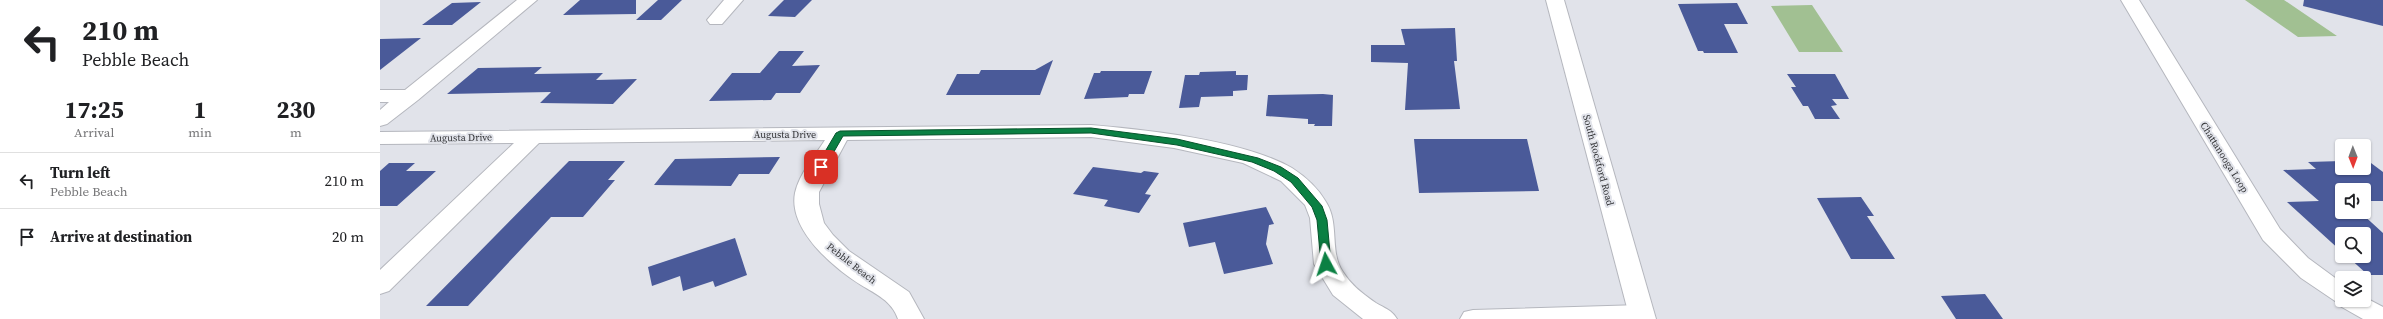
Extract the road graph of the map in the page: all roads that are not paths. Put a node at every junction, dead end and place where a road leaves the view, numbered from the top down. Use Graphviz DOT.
graph roads {
  1 [pos="528,0"];
  2 [pos="734,0"];
  3 [pos="1555,0"];
  4 [pos="2130,0"];
  5 [pos="716,20"];
  6 [pos="380,96"];
  7 [pos="411,96"];
  8 [pos="380,120"];
  9 [pos="840,133"];
  10 [pos="534,136"];
  11 [pos="380,138"];
  12 [pos="380,285"];
  13 [pos="2335,290"];
  14 [pos="2362,307"];
  15 [pos="1642,316"];
  16 [pos="2383,318"];
  17 [pos="911,319"];
  18 [pos="1384,319"];
  19 [pos="1473,319"];
  1 -- 7 [label="street"];
  2 -- 5 [label="street"];
  3 -- 15 [label="street, South Rockford Road"];
  4 -- 13 [label="street, Chattanooga Loop"];
  6 -- 7 [label="street"];
  7 -- 8 [label="street"];
  9 -- 10 [label="street, Augusta Drive"];
  9 -- 17 [label="street, Pebble Beach"];
  9 -- 18 [label="street, Augusta Drive"];
  10 -- 11 [label="street, Augusta Drive"];
  10 -- 12 [label="street"];
  14 -- 16 [label="street"];
  15 -- 19 [label="street"];
}
